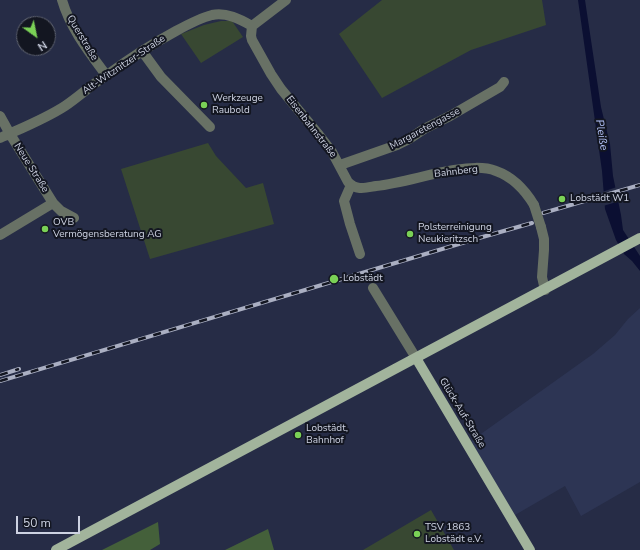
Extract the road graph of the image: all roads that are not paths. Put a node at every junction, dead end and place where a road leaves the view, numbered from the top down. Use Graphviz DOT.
graph roads {
  1 [pos="62,0"];
  2 [pos="286,0"];
  3 [pos="252,26"];
  4 [pos="142,51"];
  5 [pos="106,75"];
  6 [pos="504,82"];
  7 [pos="0,116"];
  8 [pos="210,127"];
  9 [pos="10,134"];
  10 [pos="0,138"];
  11 [pos="340,166"];
  12 [pos="351,185"];
  13 [pos="53,203"];
  14 [pos="74,218"];
  15 [pos="0,235"];
  16 [pos="638,239"];
  17 [pos="360,254"];
  18 [pos="373,288"];
  19 [pos="545,290"];
  20 [pos="416,358"];
  21 [pos="56,550"];
  22 [pos="530,550"];
  1 -- 5 [label="street, Querstraße"];
  2 -- 3 [label="street"];
  3 -- 4 [label="street, Alt-Witznitzer-Straße"];
  3 -- 11 [label="street, Eisenbahnstraße"];
  4 -- 5 [label="street, Alt-Witznitzer-Straße"];
  4 -- 8 [label="street"];
  5 -- 9 [label="street, Alt-Witznitzer-Straße"];
  6 -- 11 [label="street, Margaretengasse"];
  7 -- 9 [label="street, Neue Straße"];
  9 -- 10 [label="street, Alt-Witznitzer-Straße"];
  9 -- 13 [label="street, Neue Straße"];
  11 -- 12 [label="street, Eisenbahnstraße"];
  12 -- 17 [label="street"];
  12 -- 19 [label="street, Bahnberg, bridge"];
  13 -- 14 [label="street, Neue Straße"];
  13 -- 15 [label="street, Neue Straße"];
  16 -- 19 [label="main road"];
  18 -- 20 [label="street, Glück-Auf-Straße"];
  19 -- 20 [label="main road"];
  20 -- 21 [label="main road"];
  20 -- 22 [label="main road, Glück-Auf-Straße"];
}
